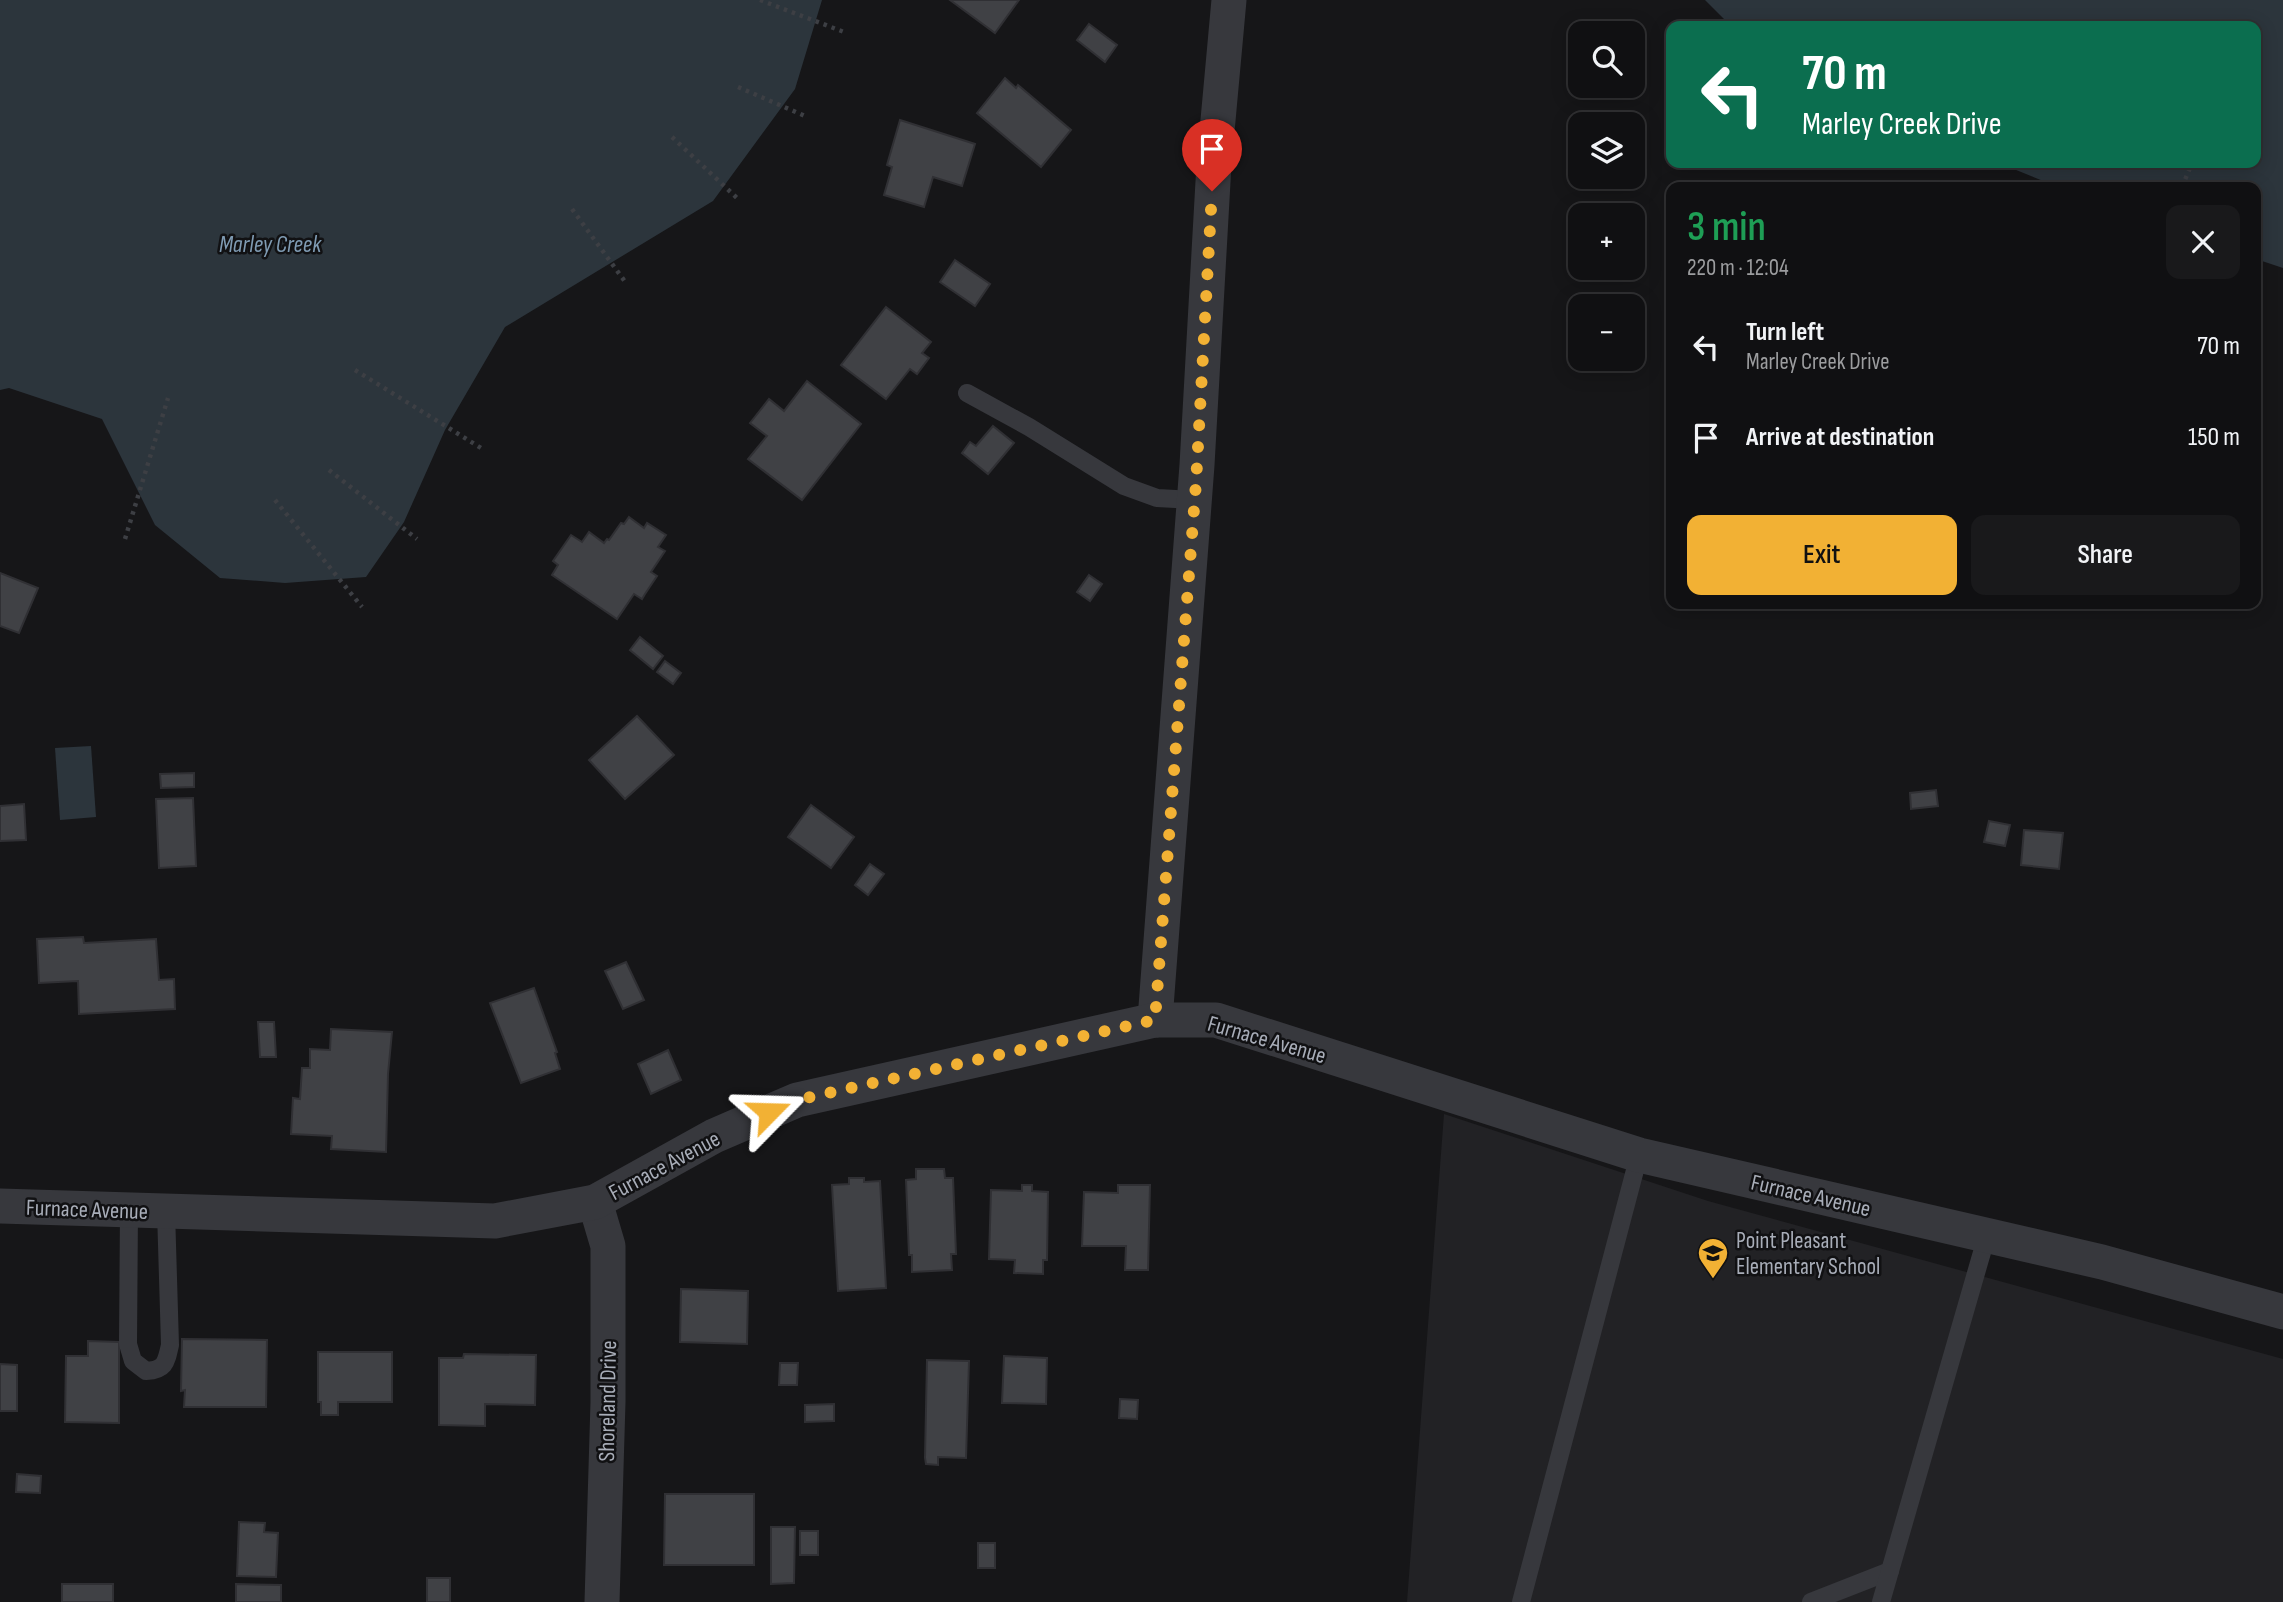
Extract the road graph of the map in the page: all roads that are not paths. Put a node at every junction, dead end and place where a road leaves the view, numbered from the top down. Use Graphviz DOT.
graph roads {
  1 [pos="1229,0"];
  2 [pos="967,393"];
  3 [pos="1194,500"];
  4 [pos="1155,1020"];
  5 [pos="1640,1156"];
  6 [pos="595,1202"];
  7 [pos="0,1206"];
  8 [pos="129,1210"];
  9 [pos="166,1211"];
  10 [pos="1987,1235"];
  11 [pos="2283,1312"];
  12 [pos="1890,1572"];
  13 [pos="602,1602"];
  14 [pos="1521,1602"];
  15 [pos="1811,1602"];
  16 [pos="1881,1602"];
  1 -- 3 [label="street"];
  2 -- 3 [label="lane"];
  3 -- 4 [label="street"];
  4 -- 5 [label="street, Furnace Avenue"];
  4 -- 6 [label="street, Furnace Avenue"];
  5 -- 10 [label="street, Furnace Avenue"];
  5 -- 14 [label="lane"];
  6 -- 9 [label="street, Furnace Avenue"];
  6 -- 13 [label="street, Shoreland Drive"];
  7 -- 8 [label="street, Furnace Avenue"];
  8 -- 9 [label="street, Furnace Avenue"];
  8 -- 9 [label="lane"];
  10 -- 11 [label="street, Furnace Avenue"];
  10 -- 12 [label="lane"];
  12 -- 15 [label="lane"];
  12 -- 16 [label="lane"];
}
